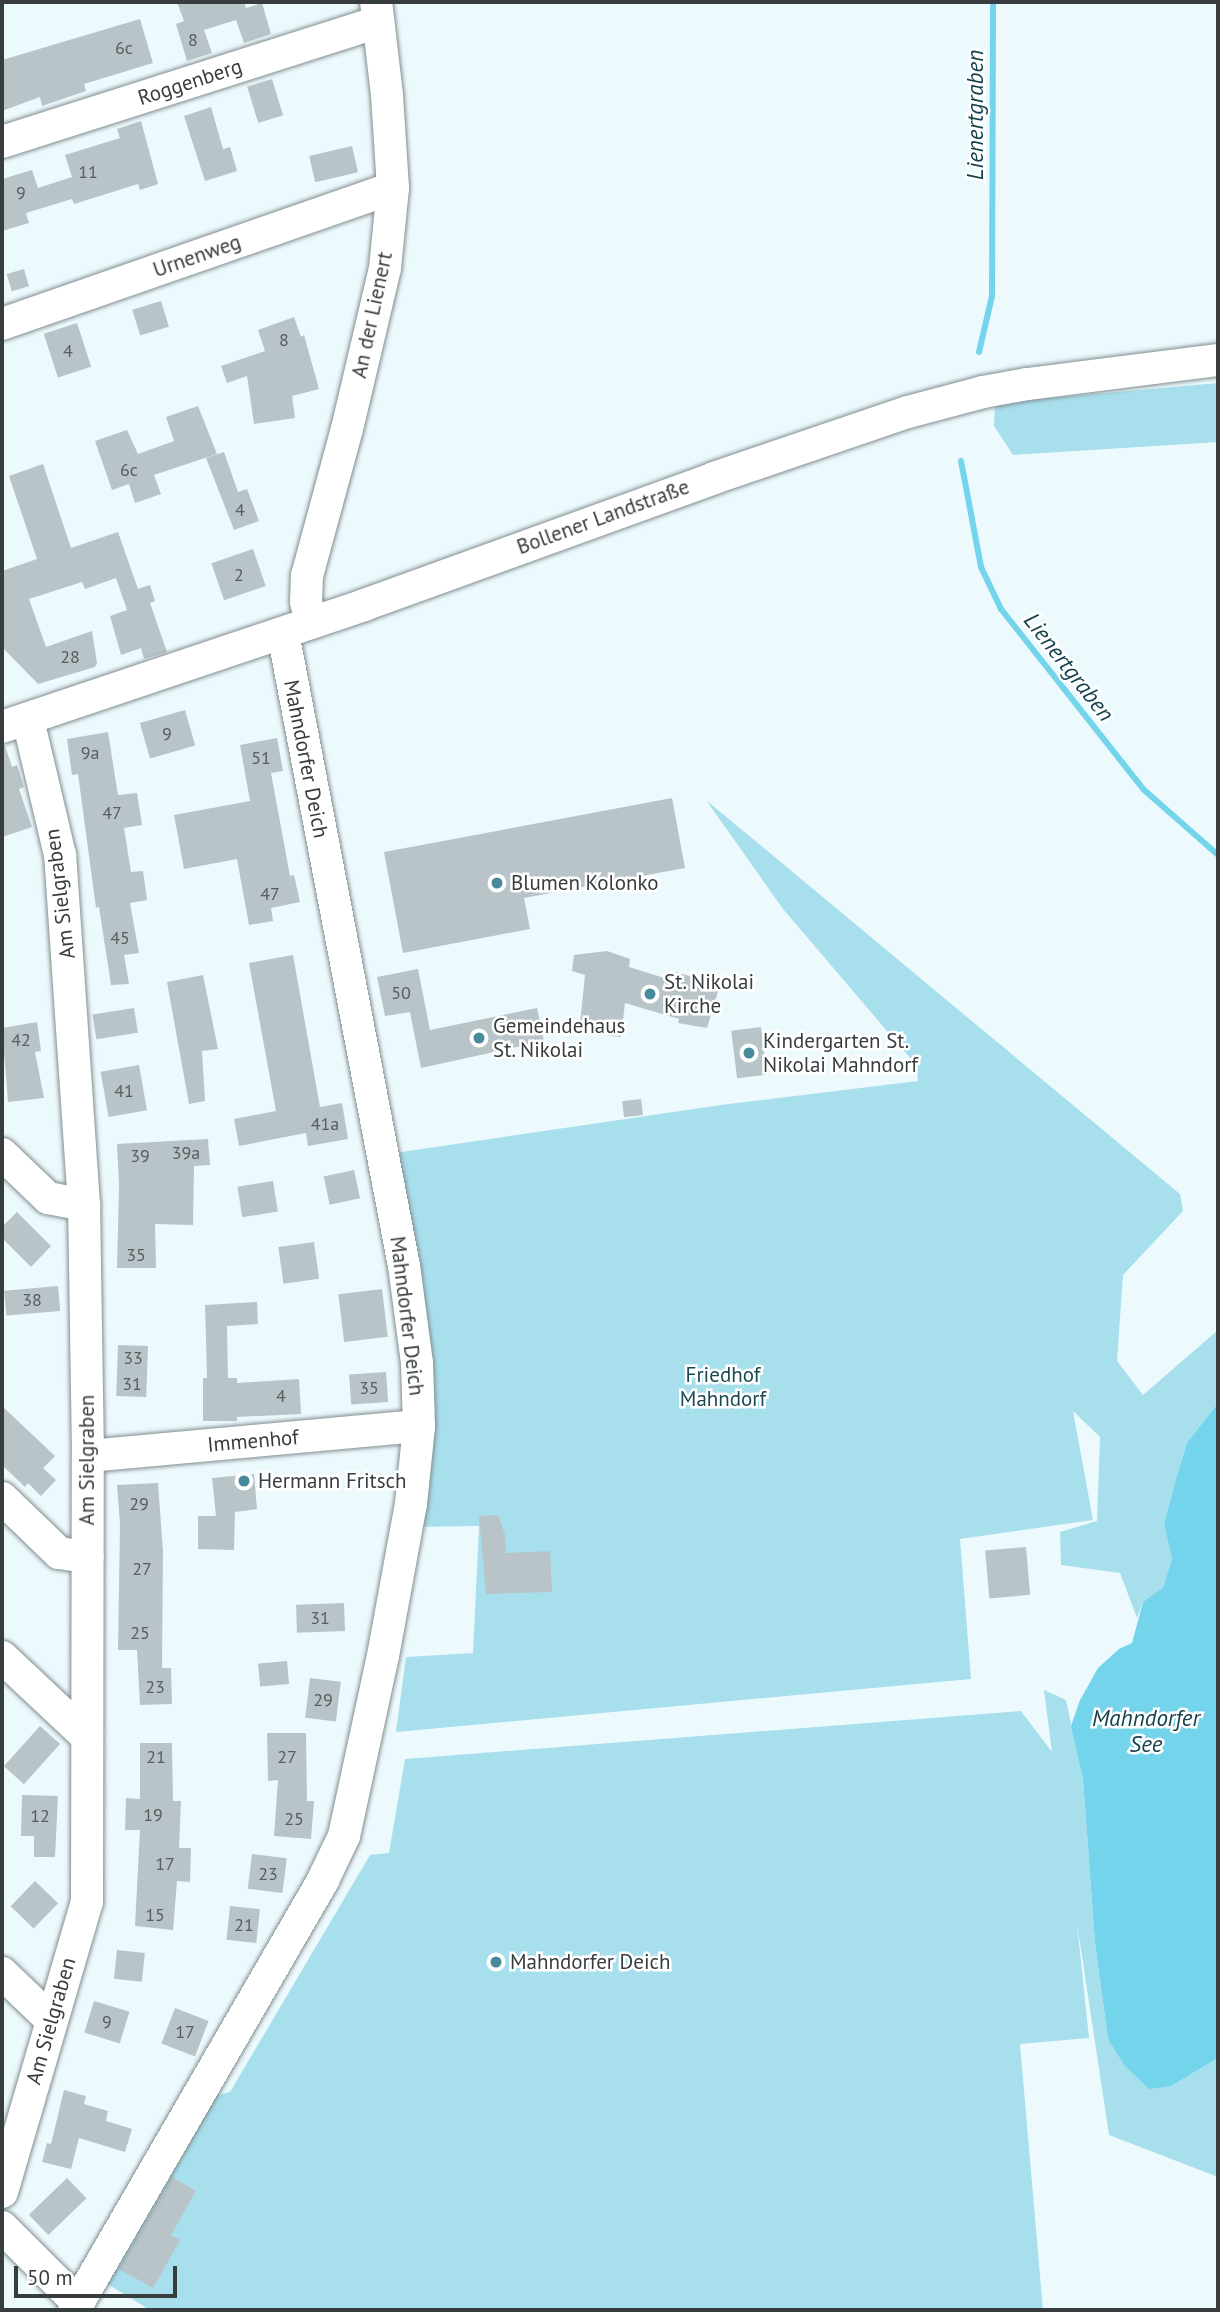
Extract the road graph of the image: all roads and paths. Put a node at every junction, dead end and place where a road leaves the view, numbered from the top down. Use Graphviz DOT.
graph roads {
  1 [pos="377,12"];
  2 [pos="2,142"];
  3 [pos="393,188"];
  4 [pos="2,324"];
  5 [pos="1218,360"];
  6 [pos="297,628"];
  7 [pos="15,724"];
  8 [pos="2,1154"];
  9 [pos="84,1205"];
  10 [pos="419,1426"];
  11 [pos="88,1456"];
  12 [pos="2,1498"];
  13 [pos="88,1557"];
  14 [pos="2,1657"];
  15 [pos="86,1736"];
  16 [pos="2,1973"];
  17 [pos="51,2020"];
  18 [pos="2,2192"];
  19 [pos="2,2227"];
  20 [pos="76,2307"];
  1 -- 2 [label="street, Roggenberg"];
  1 -- 3 [label="street, An der Lienert"];
  3 -- 4 [label="street, Urnenweg"];
  3 -- 6 [label="street, An der Lienert"];
  5 -- 6 [label="street, Bollener Landstraße"];
  6 -- 7 [label="street, Bollener Landstraße"];
  6 -- 10 [label="street, Mahndorfer Deich"];
  7 -- 9 [label="street, Am Sielgraben"];
  8 -- 9 [label="street"];
  9 -- 11 [label="street, Am Sielgraben"];
  10 -- 11 [label="street, Immenhof"];
  10 -- 20 [label="street, Mahndorfer Deich"];
  11 -- 13 [label="street, Am Sielgraben"];
  12 -- 13 [label="street"];
  13 -- 15 [label="street, Am Sielgraben"];
  14 -- 15 [label="street"];
  15 -- 17 [label="street, Am Sielgraben"];
  16 -- 17 [label="street"];
  17 -- 18 [label="street, Am Sielgraben"];
  19 -- 20 [label="street"];
}
